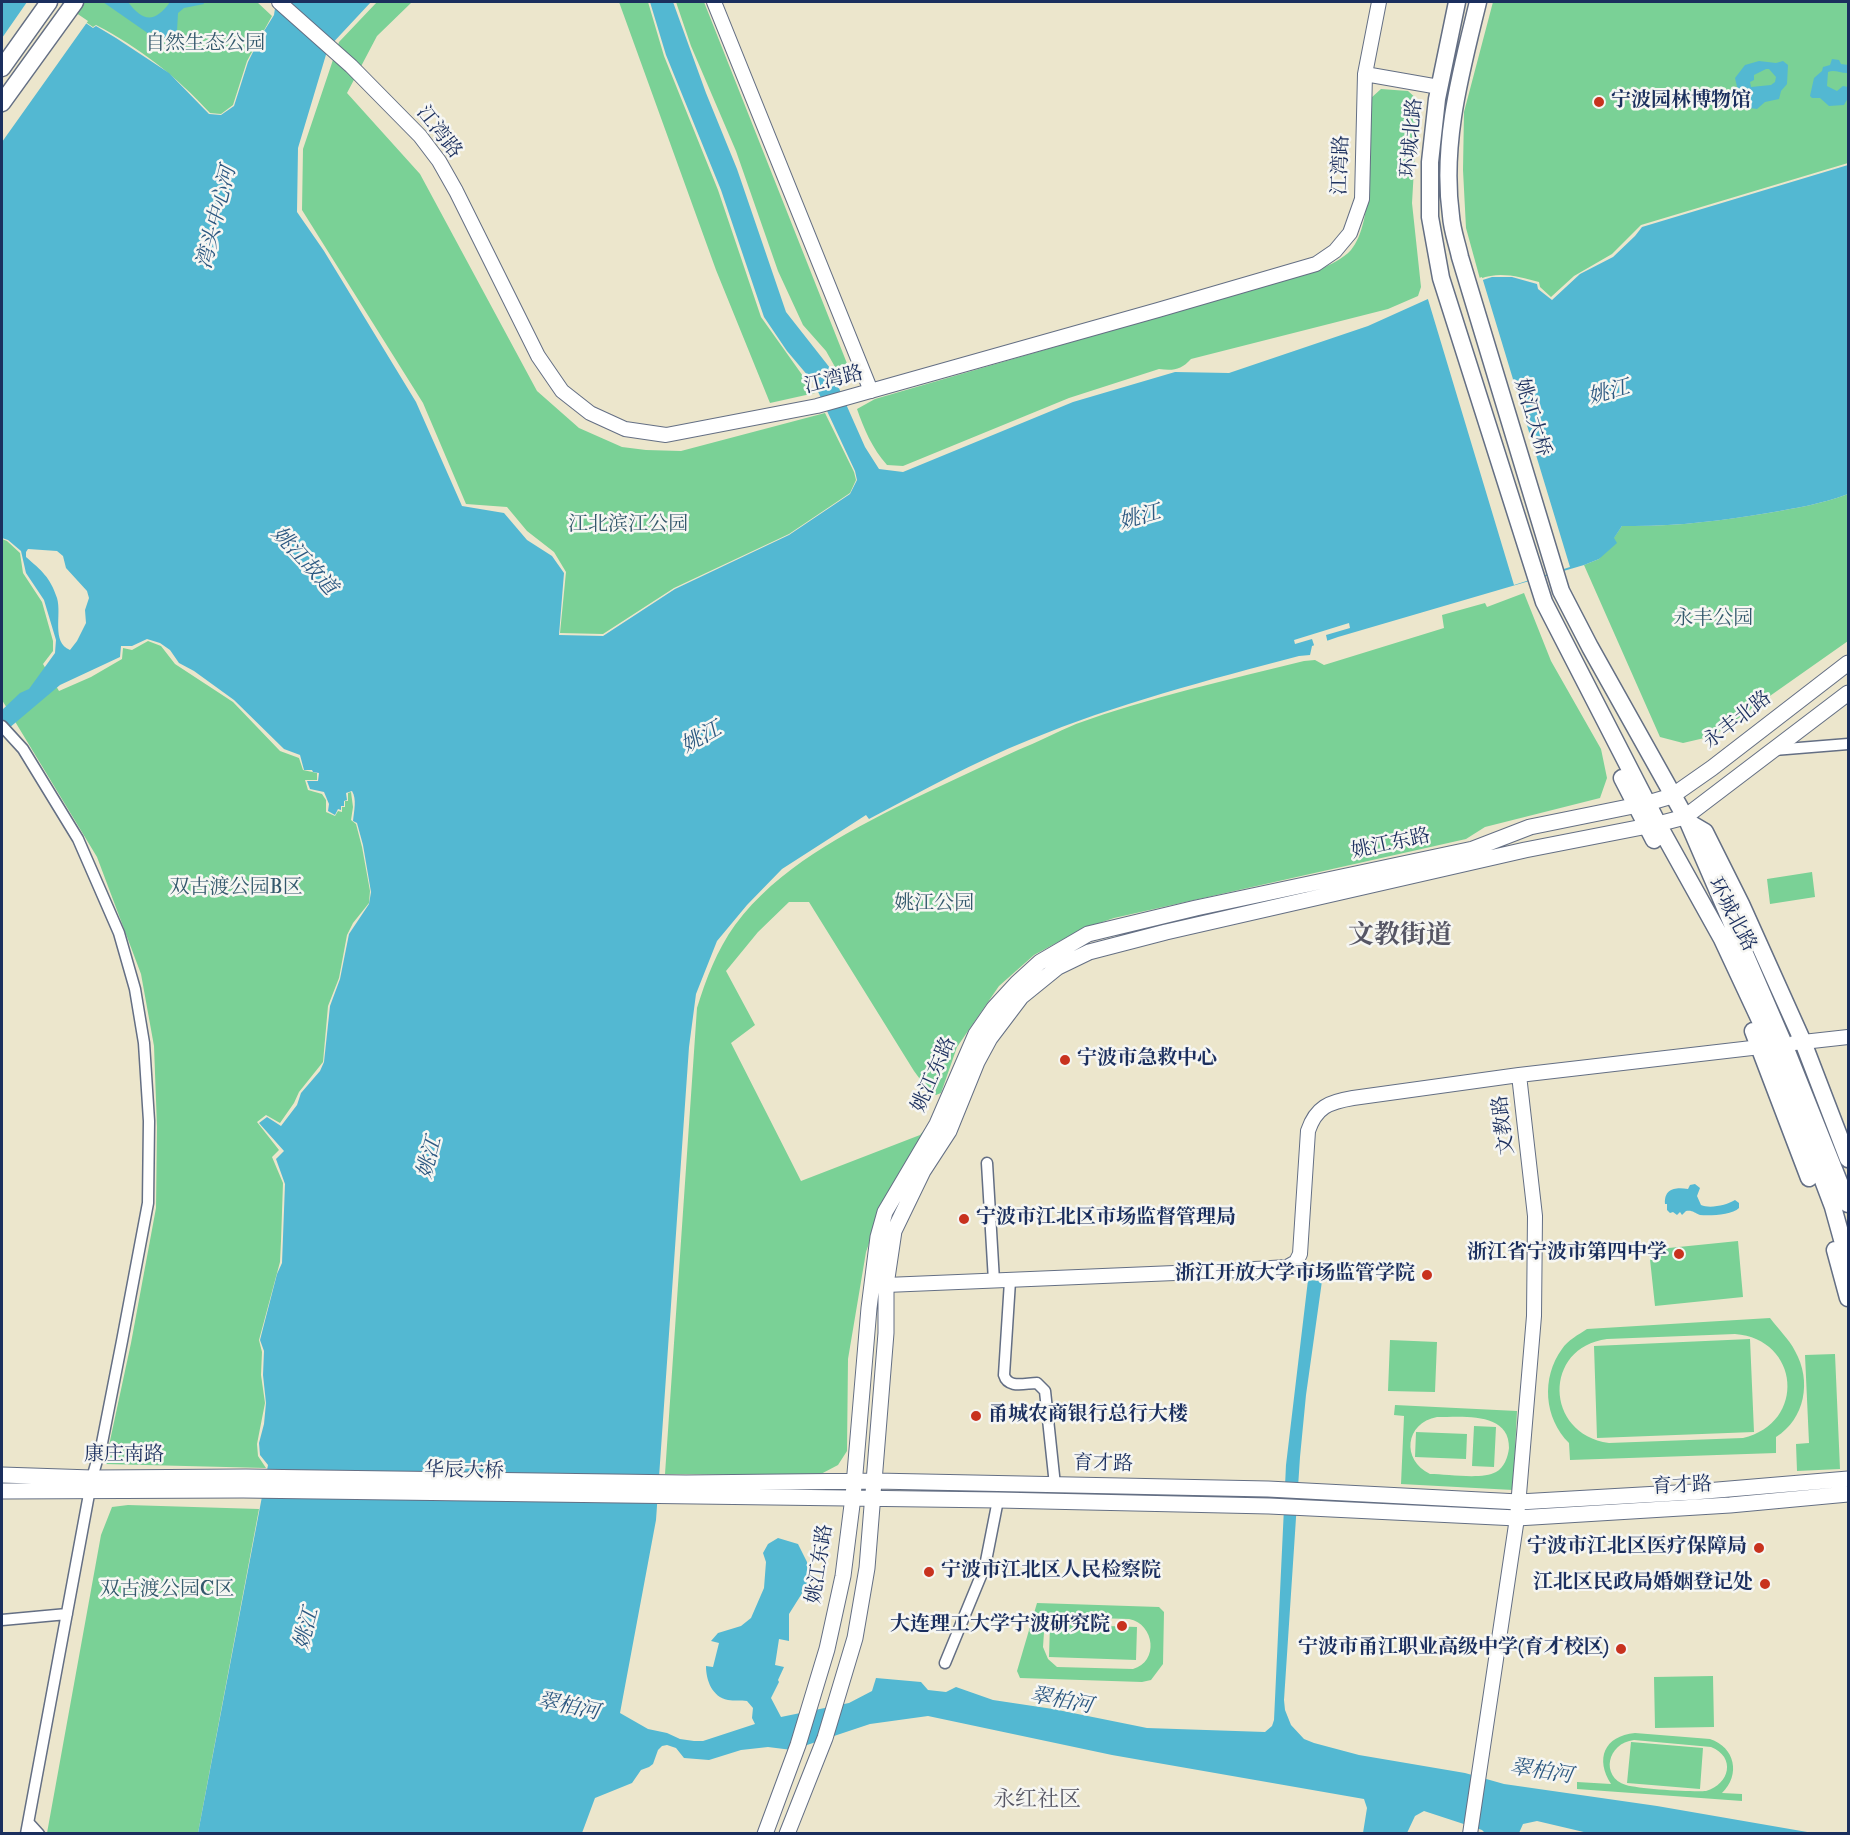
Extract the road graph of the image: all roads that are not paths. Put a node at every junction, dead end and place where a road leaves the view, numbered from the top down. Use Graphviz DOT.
graph roads {
  1 [pos="49,2"];
  2 [pos="75,2"];
  3 [pos="279,2"];
  4 [pos="714,2"];
  5 [pos="1379,2"];
  6 [pos="1457,2"];
  7 [pos="1478,2"];
  8 [pos="2,68"];
  9 [pos="1365,74"];
  10 [pos="1440,87"];
  11 [pos="2,103"];
  12 [pos="1460,257"];
  13 [pos="872,391"];
  14 [pos="1561,591"];
  15 [pos="1848,663"];
  16 [pos="1848,693"];
  17 [pos="2,726"];
  18 [pos="1848,744"];
  19 [pos="1771,750"];
  20 [pos="1672,796"];
  21 [pos="1642,804"];
  22 [pos="1686,819"];
  23 [pos="1652,825"];
  24 [pos="1848,1037"];
  25 [pos="1803,1042"];
  26 [pos="1772,1045"];
  27 [pos="1519,1075"];
  28 [pos="1848,1159"];
  29 [pos="987,1163"];
  30 [pos="1848,1204"];
  31 [pos="1848,1262"];
  32 [pos="994,1281"];
  33 [pos="1010,1281"];
  34 [pos="886,1285"];
  35 [pos="1848,1298"];
  36 [pos="2,1475"];
  37 [pos="1848,1479"];
  38 [pos="854,1481"];
  39 [pos="875,1481"];
  40 [pos="91,1484"];
  41 [pos="244,1484"];
  42 [pos="1055,1485"];
  43 [pos="686,1489"];
  44 [pos="2,1491"];
  45 [pos="1848,1494"];
  46 [pos="852,1497"];
  47 [pos="874,1498"];
  48 [pos="998,1500"];
  49 [pos="1519,1502"];
  50 [pos="1517,1518"];
  51 [pos="68,1614"];
  52 [pos="2,1620"];
  53 [pos="945,1663"];
  54 [pos="28,1828"];
  55 [pos="39,1833"];
  56 [pos="765,1833"];
  57 [pos="787,1833"];
  58 [pos="1470,1833"];
  1 -- 8 [label="main road"];
  2 -- 11 [label="main road"];
  3 -- 13 [label="street, 江湾路"];
  4 -- 13 [label="street"];
  5 -- 9 [label="street, 江湾路"];
  6 -- 10 [label="main road, 环城北路"];
  7 -- 12 [label="main road, 环城北路"];
  9 -- 10 [label="street"];
  9 -- 13 [label="street, 江湾路"];
  10 -- 21 [label="main road, 环城北路"];
  12 -- 14 [label="main road, 姚江大桥"];
  14 -- 20 [label="main road, 环城北路"];
  15 -- 20 [label="main road, 永丰北路"];
  16 -- 19 [label="main road"];
  17 -- 40 [label="street"];
  18 -- 19 [label="street"];
  19 -- 22 [label="main road"];
  20 -- 21 [label="main road, 永丰北路"];
  20 -- 22 [label="main road, 环城北路"];
  21 -- 23 [label="main road, 环城北路"];
  21 -- 38 [label="main road, 姚江东路"];
  22 -- 23 [label="main road"];
  22 -- 25 [label="main road"];
  22 -- 26 [label="main road, 环城北路"];
  23 -- 26 [label="main road, 环城北路"];
  23 -- 34 [label="main road, 姚江东路"];
  24 -- 25 [label="street, 文教路"];
  25 -- 26 [label="street, 文教路"];
  25 -- 28 [label="main road"];
  26 -- 27 [label="street, 文教路"];
  26 -- 30 [label="main road, 环城北路"];
  26 -- 31 [label="main road, 环城北路"];
  26 -- 35 [label="main road"];
  27 -- 33 [label="street"];
  27 -- 49 [label="street, 文教路"];
  29 -- 32 [label="street"];
  32 -- 33 [label="street"];
  32 -- 34 [label="street"];
  33 -- 42 [label="street"];
  34 -- 39 [label="main road, 姚江东路"];
  36 -- 40 [label="main road, 康庄南路"];
  37 -- 49 [label="main road, 育才路"];
  38 -- 39 [label="main road, 育才路"];
  38 -- 43 [label="main road, 育才路"];
  38 -- 46 [label="main road, 姚江东路"];
  39 -- 42 [label="main road, 育才路"];
  39 -- 47 [label="main road, 姚江东路"];
  40 -- 41 [label="main road, 康庄南路"];
  40 -- 44 [label="main road, 康庄南路"];
  40 -- 51 [label="street"];
  41 -- 43 [label="main road, 华辰大桥"];
  42 -- 49 [label="main road, 育才路"];
  43 -- 46 [label="main road, 育才路"];
  45 -- 50 [label="main road, 育才路"];
  46 -- 47 [label="main road, 育才路"];
  46 -- 56 [label="main road, 姚江东路"];
  47 -- 48 [label="main road, 育才路"];
  47 -- 57 [label="main road, 姚江东路"];
  48 -- 50 [label="main road, 育才路"];
  48 -- 53 [label="street"];
  49 -- 50 [label="street"];
  50 -- 58 [label="street"];
  51 -- 52 [label="street"];
  51 -- 54 [label="street"];
  54 -- 55 [label="street"];
}
